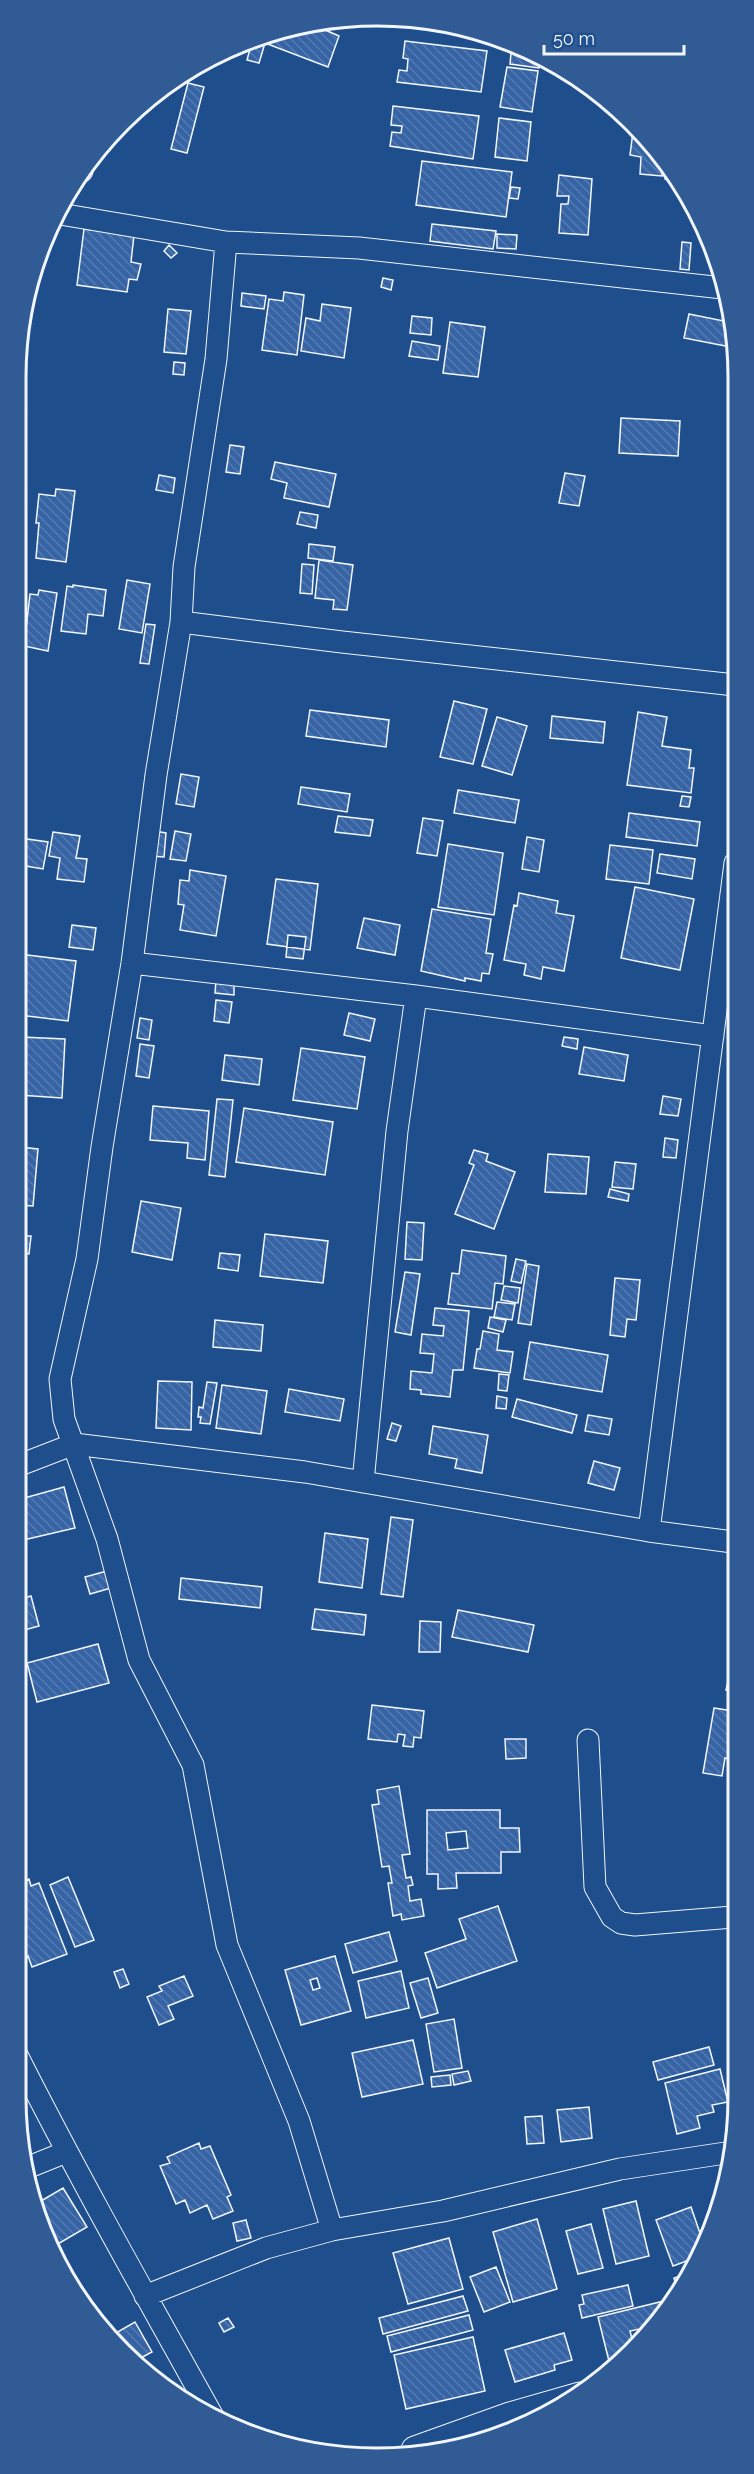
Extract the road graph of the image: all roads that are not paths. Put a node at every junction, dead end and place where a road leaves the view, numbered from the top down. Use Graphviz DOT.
graph roads {
  1 [pos="66,215"];
  2 [pos="226,242"];
  3 [pos="717,287"];
  4 [pos="181,622"];
  5 [pos="728,684"];
  6 [pos="728,916"];
  7 [pos="132,963"];
  8 [pos="416,996"];
  9 [pos="712,1036"];
  10 [pos="74,1444"];
  11 [pos="26,1463"];
  12 [pos="363,1482"];
  13 [pos="649,1531"];
  14 [pos="728,1541"];
  15 [pos="588,1740"];
  16 [pos="728,1917"];
  17 [pos="26,2073"];
  18 [pos="66,2152"];
  19 [pos="724,2153"];
  20 [pos="32,2166"];
  21 [pos="332,2230"];
  22 [pos="144,2296"];
  23 [pos="205,2403"];
  24 [pos="542,2407"];
  25 [pos="432,2444"];
  1 -- 2 [label="street"];
  2 -- 3 [label="street"];
  2 -- 4 [label="street"];
  4 -- 5 [label="street"];
  4 -- 7 [label="street"];
  6 -- 9 [label="street"];
  7 -- 8 [label="street"];
  7 -- 10 [label="street"];
  8 -- 9 [label="street"];
  8 -- 12 [label="street"];
  9 -- 13 [label="street"];
  10 -- 11 [label="street"];
  10 -- 12 [label="street"];
  10 -- 21 [label="street"];
  12 -- 13 [label="street"];
  13 -- 14 [label="street"];
  15 -- 16 [label="street"];
  17 -- 18 [label="street"];
  18 -- 20 [label="street"];
  18 -- 22 [label="street"];
  19 -- 21 [label="street"];
  21 -- 22 [label="street"];
  22 -- 23 [label="street"];
  24 -- 25 [label="main road"];
}
